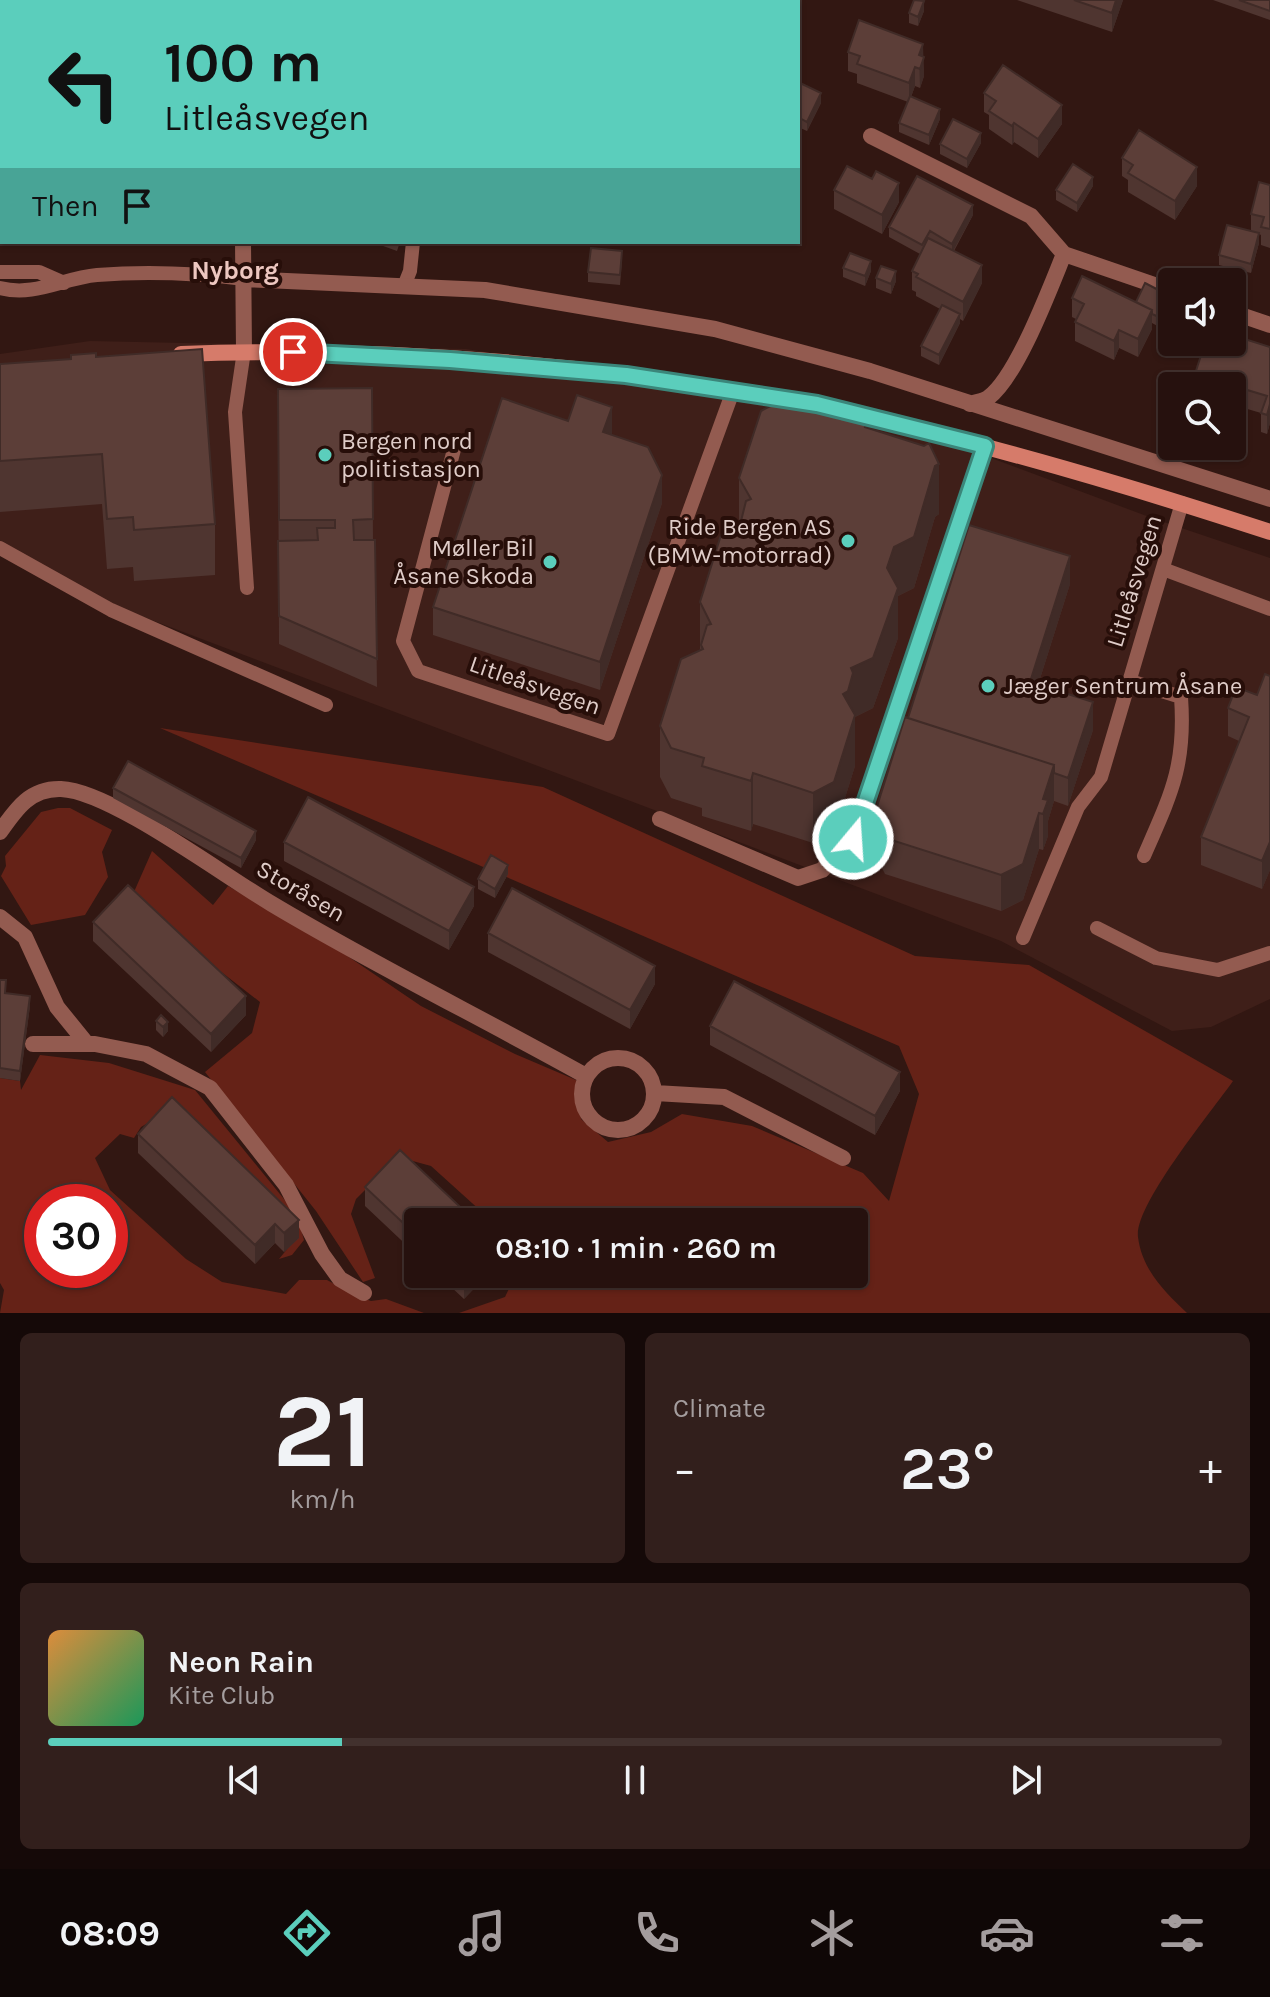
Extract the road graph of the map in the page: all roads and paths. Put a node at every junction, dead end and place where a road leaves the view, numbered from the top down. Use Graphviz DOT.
graph roads {
  1 [pos="871,136"];
  2 [pos="243,244"];
  3 [pos="413,244"];
  4 [pos="1064,254"];
  5 [pos="0,272"];
  6 [pos="245,279"];
  7 [pos="64,283"];
  8 [pos="404,286"];
  9 [pos="1158,286"];
  10 [pos="0,288"];
  11 [pos="1246,317"];
  12 [pos="1270,325"];
  13 [pos="244,351"];
  14 [pos="169,354"];
  15 [pos="733,391"];
  16 [pos="970,404"];
  17 [pos="456,442"];
  18 [pos="985,446"];
  19 [pos="1270,499"];
  20 [pos="1182,503"];
  21 [pos="1270,532"];
  22 [pos="0,548"];
  23 [pos="1163,569"];
  24 [pos="247,588"];
  25 [pos="1270,609"];
  26 [pos="1130,681"];
  27 [pos="326,705"];
  28 [pos="660,819"];
  29 [pos="0,832"];
  30 [pos="1144,856"];
  31 [pos="0,917"];
  32 [pos="1097,928"];
  33 [pos="1023,938"];
  34 [pos="1270,953"];
  35 [pos="33,1044"];
  36 [pos="87,1044"];
  37 [pos="586,1076"];
  38 [pos="655,1093"];
  39 [pos="843,1158"];
  40 [pos="364,1293"];
  1 -- 4 [label="street"];
  2 -- 6 [label="street"];
  3 -- 8 [label="lane"];
  4 -- 9 [label="street"];
  4 -- 16 [label="street"];
  5 -- 7 [label="lane"];
  6 -- 7 [label="lane"];
  6 -- 8 [label="street"];
  6 -- 13 [label="street"];
  7 -- 10 [label="lane"];
  8 -- 16 [label="street"];
  11 -- 12 [label="street"];
  13 -- 14 [label="street, Litleåsvegen"];
  13 -- 15 [label="street, Litleåsvegen"];
  13 -- 24 [label="lane"];
  15 -- 17 [label="lane, Litleåsvegen"];
  15 -- 18 [label="street, Litleåsvegen"];
  16 -- 19 [label="street"];
  18 -- 20 [label="street, Litleåsvegen"];
  18 -- 28 [label="street"];
  20 -- 21 [label="street, Litleåsvegen"];
  20 -- 23 [label="lane, Litleåsvegen"];
  22 -- 27 [label="lane"];
  23 -- 25 [label="lane"];
  23 -- 26 [label="lane, Litleåsvegen"];
  26 -- 30 [label="lane"];
  26 -- 33 [label="lane, Litleåsvegen"];
  29 -- 37 [label="street, Storåsen"];
  31 -- 36 [label="street"];
  32 -- 34 [label="lane"];
  35 -- 36 [label="street"];
  36 -- 40 [label="street"];
  37 -- 38 [label="street"];
  37 -- 38 [label="street"];
  38 -- 39 [label="street"];
}
